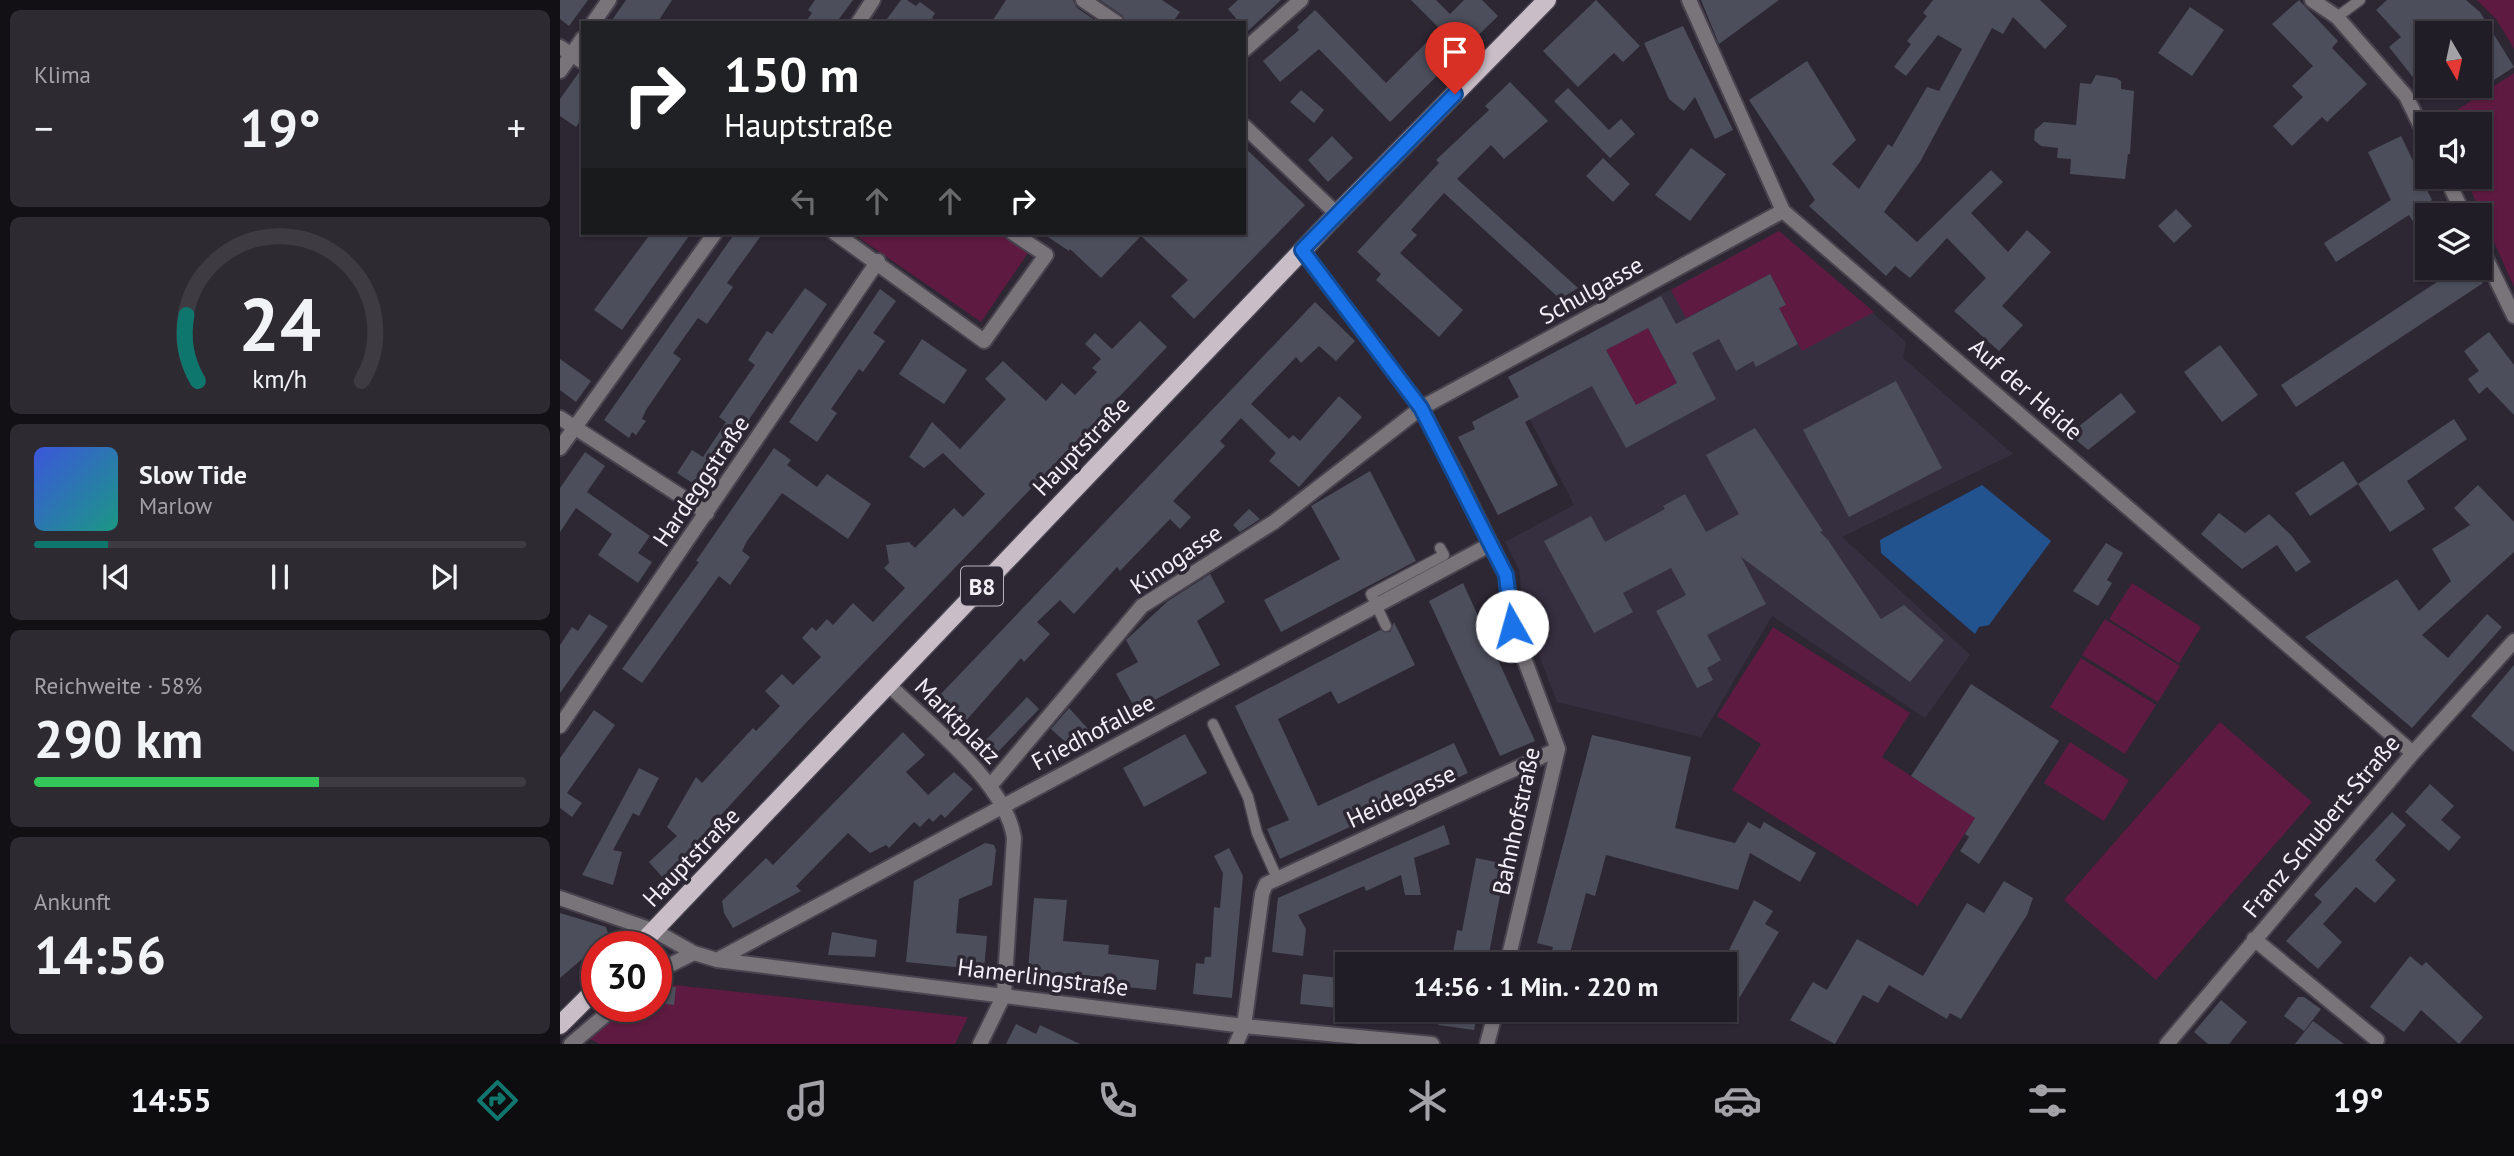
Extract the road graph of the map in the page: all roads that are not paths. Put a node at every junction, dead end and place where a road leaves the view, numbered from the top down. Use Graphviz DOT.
graph roads {
  1 [pos="609,0"];
  2 [pos="873,0"];
  3 [pos="1083,0"];
  4 [pos="1300,0"];
  5 [pos="1547,0"];
  6 [pos="1689,0"];
  7 [pos="2312,0"];
  8 [pos="2360,0"];
  9 [pos="2337,17"];
  10 [pos="594,21"];
  11 [pos="859,21"];
  12 [pos="1114,21"];
  13 [pos="1246,48"];
  14 [pos="571,54"];
  15 [pos="560,72"];
  16 [pos="2415,114"];
  17 [pos="1246,128"];
  18 [pos="1783,211"];
  19 [pos="1336,214"];
  20 [pos="714,235"];
  21 [pos="838,235"];
  22 [pos="1016,235"];
  23 [pos="1302,250"];
  24 [pos="878,261"];
  25 [pos="2492,271"];
  26 [pos="2514,316"];
  27 [pos="1421,408"];
  28 [pos="560,418"];
  29 [pos="574,427"];
  30 [pos="560,448"];
  31 [pos="707,513"];
  32 [pos="1491,544"];
  33 [pos="1440,548"];
  34 [pos="1376,606"];
  35 [pos="1386,626"];
  36 [pos="2514,641"];
  37 [pos="890,685"];
  38 [pos="1213,724"];
  39 [pos="560,726"];
  40 [pos="1558,749"];
  41 [pos="2413,753"];
  42 [pos="990,786"];
  43 [pos="1004,806"];
  44 [pos="1277,878"];
  45 [pos="560,898"];
  46 [pos="655,931"];
  47 [pos="2255,939"];
  48 [pos="672,941"];
  49 [pos="1510,952"];
  50 [pos="694,953"];
  51 [pos="718,960"];
  52 [pos="672,964"];
  53 [pos="1003,995"];
  54 [pos="581,1004"];
  55 [pos="597,1022"];
  56 [pos="1493,1022"];
  57 [pos="560,1025"];
  58 [pos="1244,1026"];
  59 [pos="2377,1040"];
  60 [pos="571,1044"];
  61 [pos="980,1044"];
  62 [pos="1236,1044"];
  63 [pos="1432,1044"];
  64 [pos="1487,1044"];
  65 [pos="2168,1044"];
  1 -- 10 [label="street"];
  2 -- 11 [label="street"];
  3 -- 12 [label="street"];
  4 -- 13 [label="street"];
  5 -- 19 [label="main road, Hauptstraße / B8"];
  6 -- 18 [label="street, Auf der Heide"];
  7 -- 9 [label="street"];
  8 -- 9 [label="lane"];
  9 -- 16 [label="street"];
  14 -- 15 [label="street"];
  17 -- 19 [label="street"];
  18 -- 27 [label="street, Schulgasse"];
  18 -- 41 [label="street, Auf der Heide"];
  19 -- 23 [label="main road, Hauptstraße / B8"];
  20 -- 29 [label="street"];
  21 -- 24 [label="street"];
  22 -- 24 [label="street"];
  23 -- 27 [label="street, Bahnhofstraße"];
  23 -- 37 [label="main road, Hauptstraße / B8"];
  24 -- 31 [label="street, Hardeggstraße"];
  25 -- 26 [label="street"];
  27 -- 32 [label="street, Bahnhofstraße"];
  27 -- 42 [label="street, Kinogasse"];
  28 -- 29 [label="street"];
  29 -- 30 [label="street"];
  29 -- 31 [label="street"];
  31 -- 39 [label="street, Hardeggstraße"];
  32 -- 34 [label="street, Friedhofallee"];
  32 -- 40 [label="street, Bahnhofstraße"];
  33 -- 34 [label="lane"];
  34 -- 35 [label="lane"];
  34 -- 43 [label="street, Friedhofallee"];
  36 -- 41 [label="street, Franz Schubert-Straße"];
  37 -- 42 [label="street, Marktplatz"];
  37 -- 46 [label="main road, Hauptstraße / B8"];
  38 -- 44 [label="lane"];
  40 -- 44 [label="street, Heidegasse"];
  40 -- 49 [label="street, Bahnhofstraße"];
  41 -- 47 [label="street, Franz Schubert-Straße"];
  42 -- 43 [label="street, Marktplatz"];
  43 -- 51 [label="street, Friedhofallee"];
  43 -- 53 [label="street, Marktplatz"];
  44 -- 58 [label="street, Heidegasse"];
  45 -- 46 [label="street, Hamerlingstraße"];
  47 -- 59 [label="street"];
  47 -- 65 [label="street, Franz Schubert-Straße"];
  48 -- 50 [label="street, Hamerlingstraße"];
  50 -- 51 [label="street, Hamerlingstraße"];
  50 -- 52 [label="street"];
  51 -- 53 [label="street, Hamerlingstraße"];
  53 -- 58 [label="street, Hamerlingstraße"];
  53 -- 61 [label="street"];
  54 -- 57 [label="main road"];
  55 -- 60 [label="street"];
  56 -- 64 [label="street"];
  58 -- 62 [label="street"];
  58 -- 63 [label="street, Hamerlingstraße"];
}
